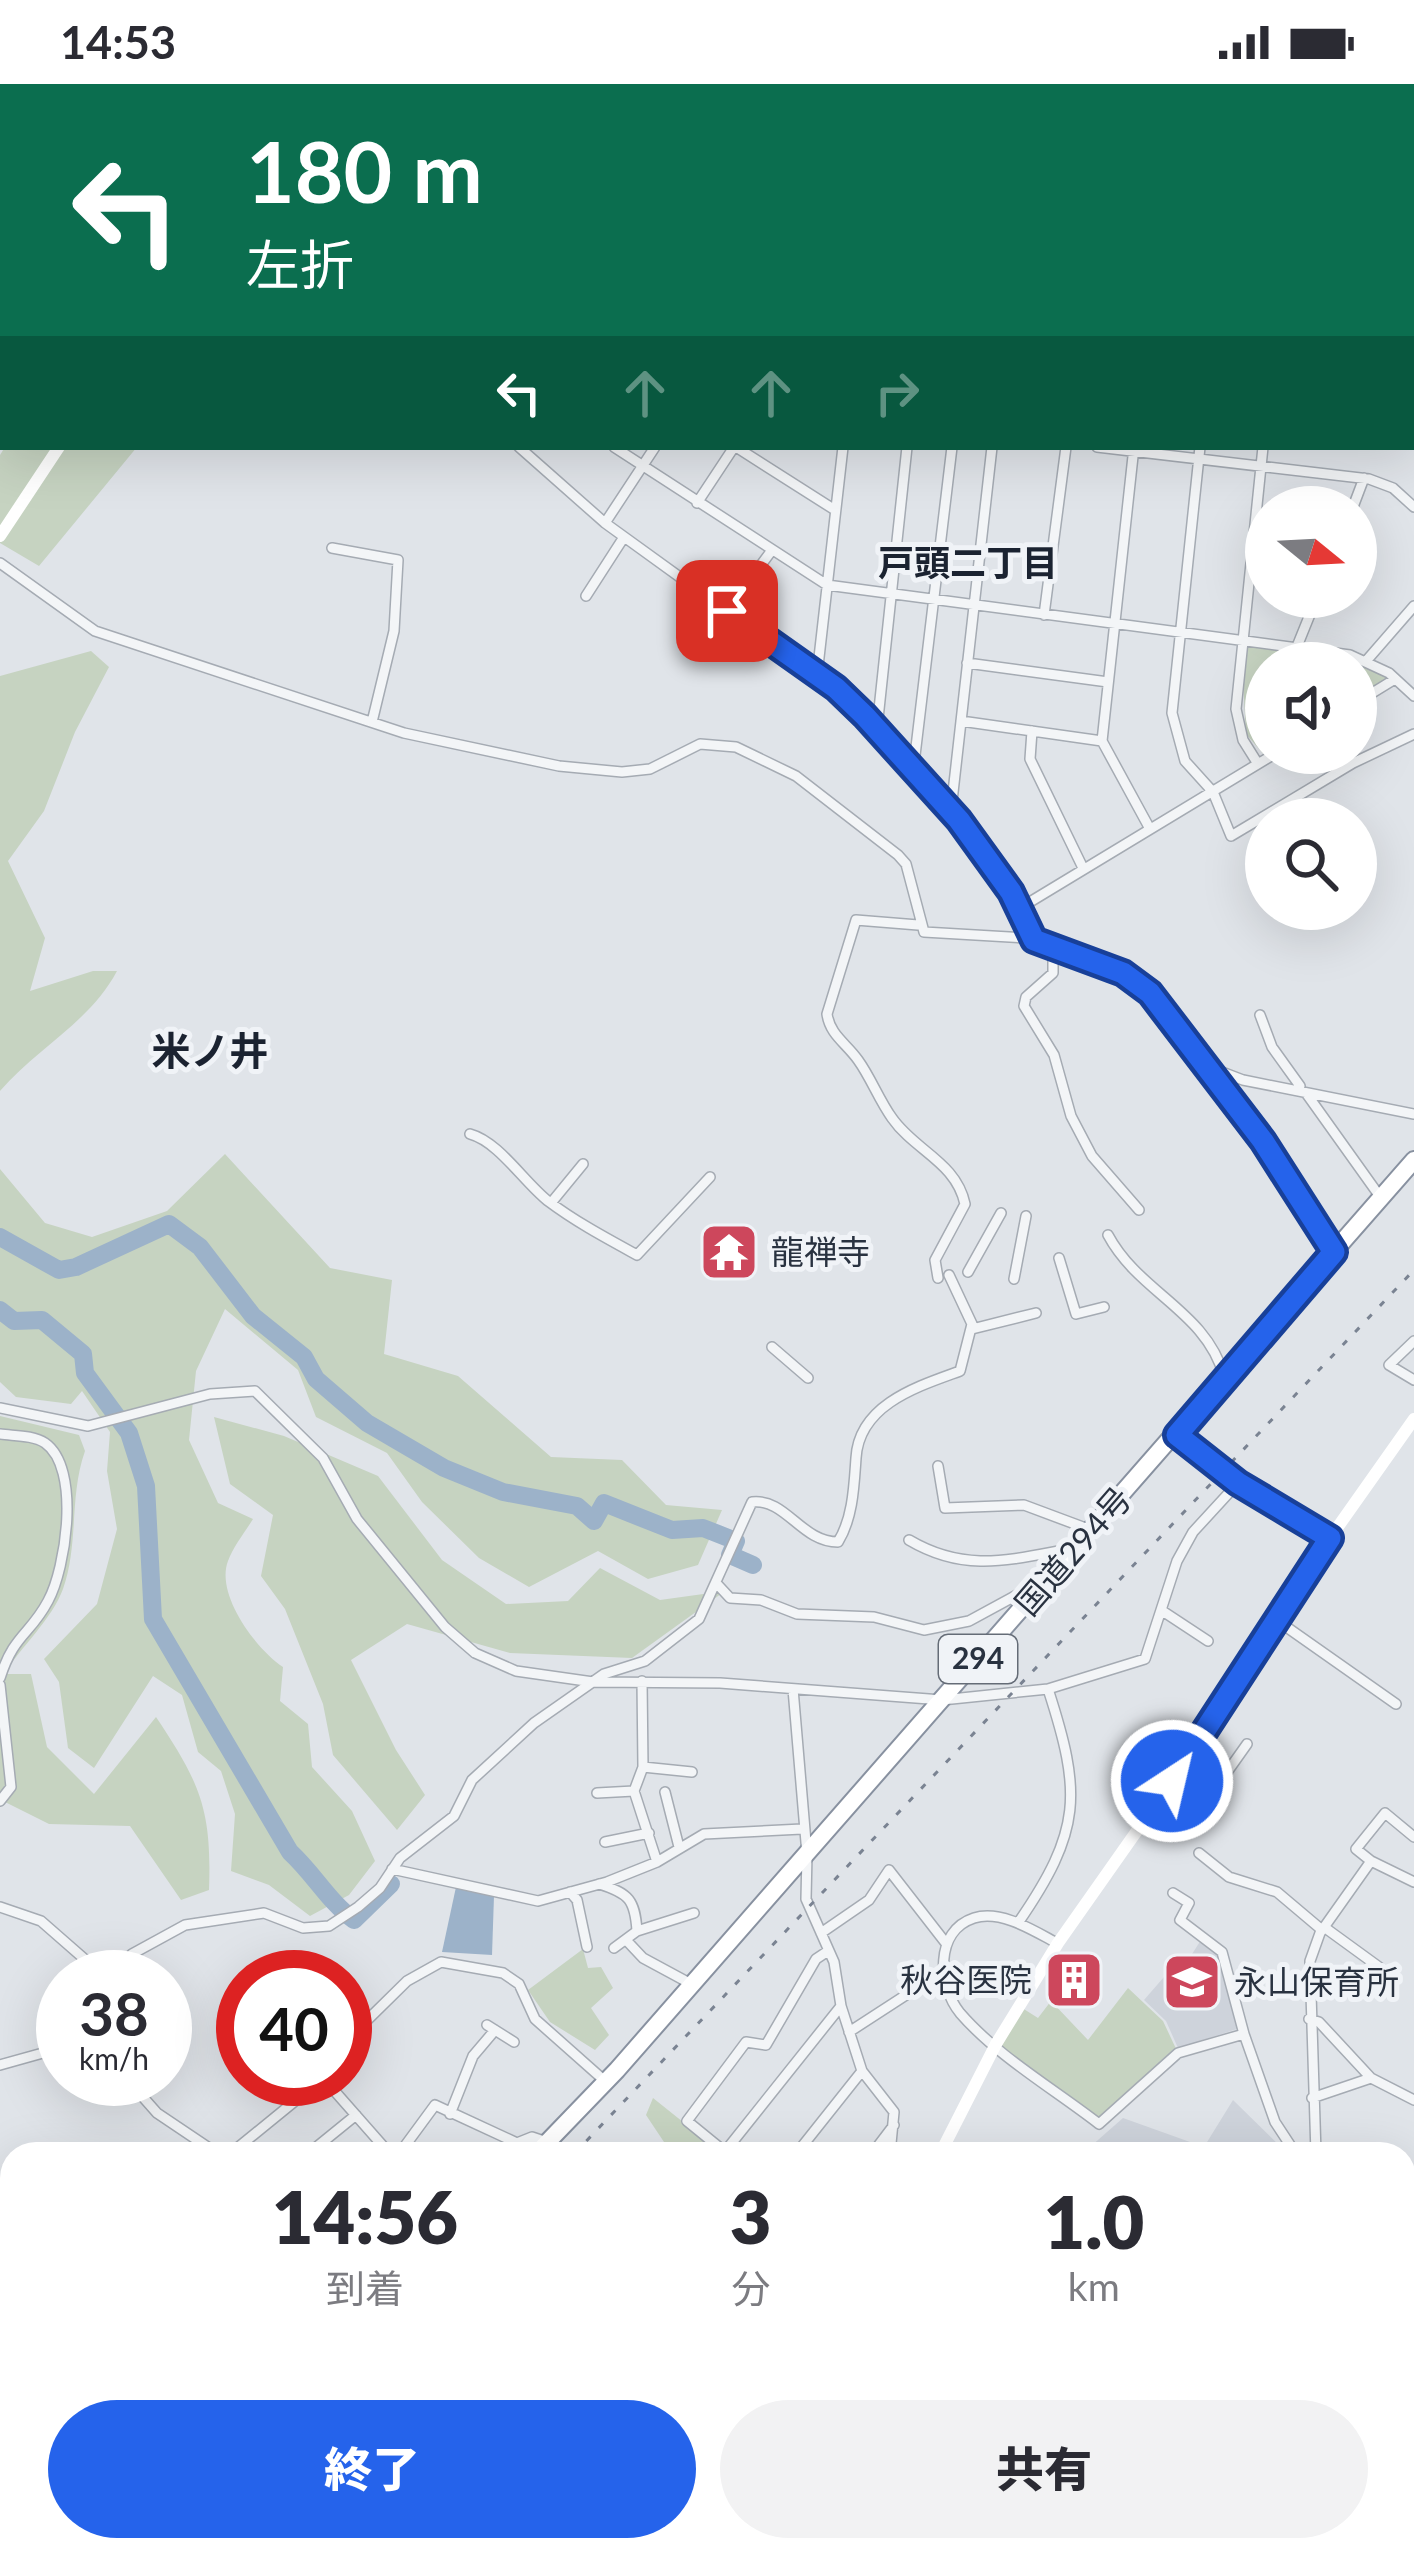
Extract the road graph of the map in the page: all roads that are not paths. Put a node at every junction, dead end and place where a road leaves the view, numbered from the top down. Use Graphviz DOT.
graph roads {
  1 [pos="57,450"];
  2 [pos="522,450"];
  3 [pos="618,450"];
  4 [pos="653,450"];
  5 [pos="733,450"];
  6 [pos="740,450"];
  7 [pos="844,450"];
  8 [pos="908,450"];
  9 [pos="952,450"];
  10 [pos="992,450"];
  11 [pos="1066,450"];
  12 [pos="1134,450"];
  13 [pos="1263,450"];
  14 [pos="1200,452"];
  15 [pos="1261,466"];
  16 [pos="641,469"];
  17 [pos="1364,478"];
  18 [pos="1361,486"];
  19 [pos="697,503"];
  20 [pos="1414,507"];
  21 [pos="835,510"];
  22 [pos="605,523"];
  23 [pos="0,536"];
  24 [pos="624,537"];
  25 [pos="332,548"];
  26 [pos="772,550"];
  27 [pos="0,563"];
  28 [pos="826,585"];
  29 [pos="892,594"];
  30 [pos="586,596"];
  31 [pos="933,600"];
  32 [pos="975,606"];
  33 [pos="1414,606"];
  34 [pos="727,611"];
  35 [pos="1044,615"];
  36 [pos="1114,624"];
  37 [pos="1180,634"];
  38 [pos="1241,643"];
  39 [pos="1245,643"];
  40 [pos="1377,648"];
  41 [pos="968,663"];
  42 [pos="1377,668"];
  43 [pos="817,675"];
  44 [pos="1395,679"];
  45 [pos="1108,682"];
  46 [pos="1377,690"];
  47 [pos="1414,696"];
  48 [pos="961,721"];
  49 [pos="371,722"];
  50 [pos="877,729"];
  51 [pos="1032,731"];
  52 [pos="1414,734"];
  53 [pos="1102,741"];
  54 [pos="1245,743"];
  55 [pos="913,772"];
  56 [pos="1245,772"];
  57 [pos="1213,792"];
  58 [pos="951,810"];
  59 [pos="1150,830"];
  60 [pos="1083,868"];
  61 [pos="1020,908"];
  62 [pos="918,925"];
  63 [pos="1034,940"];
  64 [pos="1053,950"];
  65 [pos="1260,1015"];
  66 [pos="1209,1066"];
  67 [pos="1303,1089"];
  68 [pos="1414,1114"];
  69 [pos="470,1134"];
  70 [pos="1414,1160"];
  71 [pos="583,1164"];
  72 [pos="710,1177"];
  73 [pos="1381,1198"];
  74 [pos="550,1203"];
  75 [pos="1139,1210"];
  76 [pos="1001,1213"];
  77 [pos="1026,1216"];
  78 [pos="1108,1235"];
  79 [pos="1334,1252"];
  80 [pos="1059,1258"];
  81 [pos="968,1272"];
  82 [pos="1014,1279"];
  83 [pos="1103,1307"];
  84 [pos="1036,1313"];
  85 [pos="972,1330"];
  86 [pos="1414,1341"];
  87 [pos="772,1347"];
  88 [pos="808,1378"];
  89 [pos="1225,1378"];
  90 [pos="1414,1380"];
  91 [pos="0,1408"];
  92 [pos="1414,1418"];
  93 [pos="0,1434"];
  94 [pos="1177,1435"];
  95 [pos="938,1466"];
  96 [pos="1238,1483"];
  97 [pos="1091,1530"];
  98 [pos="1330,1538"];
  99 [pos="909,1540"];
  100 [pos="1075,1548"];
  101 [pos="1047,1580"];
  102 [pos="717,1584"];
  103 [pos="1164,1612"];
  104 [pos="1278,1621"];
  105 [pos="1208,1641"];
  106 [pos="642,1681"];
  107 [pos="0,1682"];
  108 [pos="593,1682"];
  109 [pos="793,1689"];
  110 [pos="1048,1689"];
  111 [pos="942,1700"];
  112 [pos="1396,1704"];
  113 [pos="1247,1744"];
  114 [pos="1194,1750"];
  115 [pos="643,1767"];
  116 [pos="692,1772"];
  117 [pos="634,1792"];
  118 [pos="664,1792"];
  119 [pos="597,1793"];
  120 [pos="0,1801"];
  121 [pos="802,1828"];
  122 [pos="649,1833"];
  123 [pos="1414,1837"];
  124 [pos="605,1842"];
  125 [pos="679,1847"];
  126 [pos="1199,1853"];
  127 [pos="808,1854"];
  128 [pos="657,1862"];
  129 [pos="1371,1862"];
  130 [pos="392,1869"];
  131 [pos="1414,1882"];
  132 [pos="599,1884"];
  133 [pos="570,1892"];
  134 [pos="1173,1893"];
  135 [pos="0,1907"];
  136 [pos="694,1913"];
  137 [pos="1018,1923"];
  138 [pos="1323,1928"];
  139 [pos="637,1931"];
  140 [pos="821,1933"];
  141 [pos="627,1941"];
  142 [pos="1053,1941"];
  143 [pos="946,1942"];
  144 [pos="587,1947"];
  145 [pos="614,1948"];
  146 [pos="76,1950"];
  147 [pos="139,1950"];
  148 [pos="828,1951"];
  149 [pos="943,1971"];
  150 [pos="1390,1975"];
  151 [pos="693,1985"];
  152 [pos="841,2006"];
  153 [pos="372,2015"];
  154 [pos="1309,2019"];
  155 [pos="849,2032"];
  156 [pos="1244,2034"];
  157 [pos="514,2042"];
  158 [pos="996,2044"];
  159 [pos="36,2055"];
  160 [pos="0,2065"];
  161 [pos="862,2071"];
  162 [pos="1371,2078"];
  163 [pos="606,2082"];
  164 [pos="1312,2098"];
  165 [pos="1414,2100"];
  166 [pos="151,2106"];
  167 [pos="289,2106"];
  168 [pos="348,2106"];
  169 [pos="450,2114"];
  170 [pos="356,2115"];
  171 [pos="894,2125"];
  172 [pos="200,2142"];
  173 [pos="245,2142"];
  174 [pos="323,2142"];
  175 [pos="382,2142"];
  176 [pos="404,2142"];
  177 [pos="513,2142"];
  178 [pos="548,2142"];
  179 [pos="711,2142"];
  180 [pos="733,2142"];
  181 [pos="806,2142"];
  182 [pos="881,2142"];
  183 [pos="892,2142"];
  184 [pos="946,2142"];
  185 [pos="1288,2142"];
  186 [pos="1315,2142"];
  1 -- 23 [label="street"];
  2 -- 22 [label="street"];
  3 -- 16 [label="street"];
  4 -- 16 [label="street"];
  5 -- 19 [label="street"];
  6 -- 21 [label="street"];
  7 -- 21 [label="street"];
  8 -- 29 [label="street"];
  9 -- 31 [label="street"];
  10 -- 32 [label="street"];
  11 -- 35 [label="street"];
  12 -- 14 [label="street"];
  12 -- 36 [label="street"];
  13 -- 15 [label="street"];
  14 -- 15 [label="street"];
  14 -- 37 [label="street"];
  15 -- 17 [label="street"];
  15 -- 38 [label="street"];
  16 -- 19 [label="street"];
  16 -- 22 [label="street"];
  17 -- 18 [label="street"];
  17 -- 20 [label="street"];
  19 -- 26 [label="street"];
  21 -- 28 [label="street"];
  22 -- 24 [label="street"];
  24 -- 30 [label="street"];
  24 -- 34 [label="street"];
  25 -- 49 [label="street"];
  26 -- 28 [label="street"];
  26 -- 34 [label="street"];
  27 -- 49 [label="street"];
  28 -- 29 [label="street"];
  28 -- 43 [label="street"];
  29 -- 31 [label="street"];
  29 -- 50 [label="street"];
  31 -- 32 [label="street"];
  31 -- 55 [label="street"];
  32 -- 35 [label="street"];
  32 -- 41 [label="street"];
  33 -- 40 [label="street"];
  34 -- 43 [label="street"];
  35 -- 36 [label="street"];
  36 -- 37 [label="street"];
  36 -- 45 [label="street"];
  37 -- 38 [label="street"];
  37 -- 57 [label="street"];
  38 -- 39 [label="street"];
  38 -- 54 [label="street"];
  41 -- 45 [label="street"];
  41 -- 48 [label="street"];
  42 -- 44 [label="street"];
  43 -- 50 [label="street"];
  44 -- 46 [label="street"];
  44 -- 47 [label="street"];
  45 -- 53 [label="street"];
  48 -- 51 [label="street"];
  48 -- 58 [label="street"];
  49 -- 62 [label="street"];
  50 -- 55 [label="street"];
  51 -- 53 [label="street"];
  51 -- 60 [label="street"];
  52 -- 57 [label="street"];
  53 -- 59 [label="street"];
  55 -- 58 [label="street"];
  56 -- 57 [label="street"];
  57 -- 59 [label="street"];
  58 -- 61 [label="street"];
  59 -- 60 [label="street"];
  60 -- 61 [label="street"];
  61 -- 63 [label="street"];
  62 -- 63 [label="street"];
  62 -- 85 [label="street"];
  63 -- 64 [label="street"];
  64 -- 66 [label="street"];
  64 -- 75 [label="street"];
  65 -- 67 [label="street"];
  66 -- 67 [label="street"];
  66 -- 79 [label="street"];
  67 -- 68 [label="street"];
  67 -- 73 [label="street"];
  69 -- 74 [label="street"];
  70 -- 73 [label="highway, 国道294号 / 294"];
  71 -- 74 [label="street"];
  72 -- 74 [label="street"];
  73 -- 79 [label="highway, 国道294号 / 294"];
  76 -- 81 [label="street"];
  77 -- 82 [label="street"];
  78 -- 89 [label="street"];
  79 -- 89 [label="highway, 国道294号 / 294"];
  80 -- 83 [label="street"];
  84 -- 85 [label="street"];
  85 -- 102 [label="street"];
  86 -- 90 [label="street"];
  87 -- 88 [label="street"];
  89 -- 94 [label="highway, 国道294号 / 294"];
  91 -- 108 [label="street"];
  92 -- 98 [label="street"];
  93 -- 107 [label="street"];
  94 -- 96 [label="street"];
  94 -- 97 [label="highway, 国道294号 / 294"];
  95 -- 97 [label="street"];
  96 -- 98 [label="street"];
  96 -- 103 [label="street"];
  97 -- 100 [label="highway, 国道294号 / 294"];
  98 -- 104 [label="street"];
  99 -- 100 [label="street"];
  100 -- 101 [label="highway, 国道294号 / 294"];
  101 -- 102 [label="street"];
  101 -- 111 [label="highway, 国道294号 / 294"];
  102 -- 108 [label="street"];
  103 -- 105 [label="street"];
  103 -- 110 [label="street"];
  104 -- 112 [label="street"];
  104 -- 114 [label="street"];
  106 -- 108 [label="street"];
  106 -- 109 [label="street"];
  106 -- 115 [label="street"];
  107 -- 120 [label="street"];
  108 -- 130 [label="street"];
  109 -- 111 [label="street"];
  109 -- 121 [label="street"];
  110 -- 111 [label="street"];
  110 -- 137 [label="street"];
  111 -- 127 [label="highway, 国道294号 / 294"];
  113 -- 114 [label="street"];
  114 -- 158 [label="street"];
  115 -- 116 [label="street"];
  115 -- 117 [label="street"];
  117 -- 119 [label="street"];
  117 -- 122 [label="street"];
  118 -- 125 [label="street"];
  121 -- 125 [label="street"];
  121 -- 127 [label="street"];
  122 -- 124 [label="street"];
  122 -- 128 [label="street"];
  123 -- 129 [label="street"];
  125 -- 128 [label="street"];
  126 -- 138 [label="street"];
  127 -- 140 [label="street"];
  127 -- 151 [label="highway, 国道294号 / 294"];
  128 -- 132 [label="street"];
  129 -- 131 [label="street"];
  129 -- 138 [label="street"];
  130 -- 133 [label="street"];
  130 -- 147 [label="street"];
  132 -- 133 [label="street"];
  132 -- 139 [label="street"];
  133 -- 144 [label="street"];
  134 -- 156 [label="street"];
  135 -- 146 [label="street"];
  136 -- 139 [label="street"];
  137 -- 142 [label="street"];
  137 -- 143 [label="street"];
  138 -- 150 [label="street"];
  138 -- 154 [label="street"];
  139 -- 141 [label="street"];
  140 -- 143 [label="street"];
  140 -- 148 [label="street"];
  141 -- 145 [label="street"];
  141 -- 151 [label="street"];
  143 -- 149 [label="street"];
  148 -- 152 [label="street"];
  148 -- 179 [label="street"];
  149 -- 155 [label="street"];
  149 -- 158 [label="street"];
  151 -- 163 [label="highway, 国道294号 / 294"];
  152 -- 155 [label="street"];
  152 -- 180 [label="street"];
  153 -- 163 [label="street"];
  154 -- 162 [label="street"];
  154 -- 164 [label="street"];
  155 -- 161 [label="street"];
  156 -- 158 [label="street"];
  156 -- 185 [label="street"];
  157 -- 169 [label="street"];
  158 -- 184 [label="street"];
  159 -- 160 [label="street"];
  161 -- 171 [label="street"];
  161 -- 181 [label="street"];
  162 -- 164 [label="street"];
  162 -- 165 [label="street"];
  163 -- 178 [label="highway, 国道294号 / 294"];
  164 -- 186 [label="street"];
  166 -- 172 [label="street"];
  167 -- 173 [label="street"];
  168 -- 170 [label="street"];
  169 -- 176 [label="street"];
  169 -- 177 [label="street"];
  170 -- 174 [label="street"];
  170 -- 175 [label="street"];
  171 -- 182 [label="street"];
  171 -- 183 [label="street"];
}
